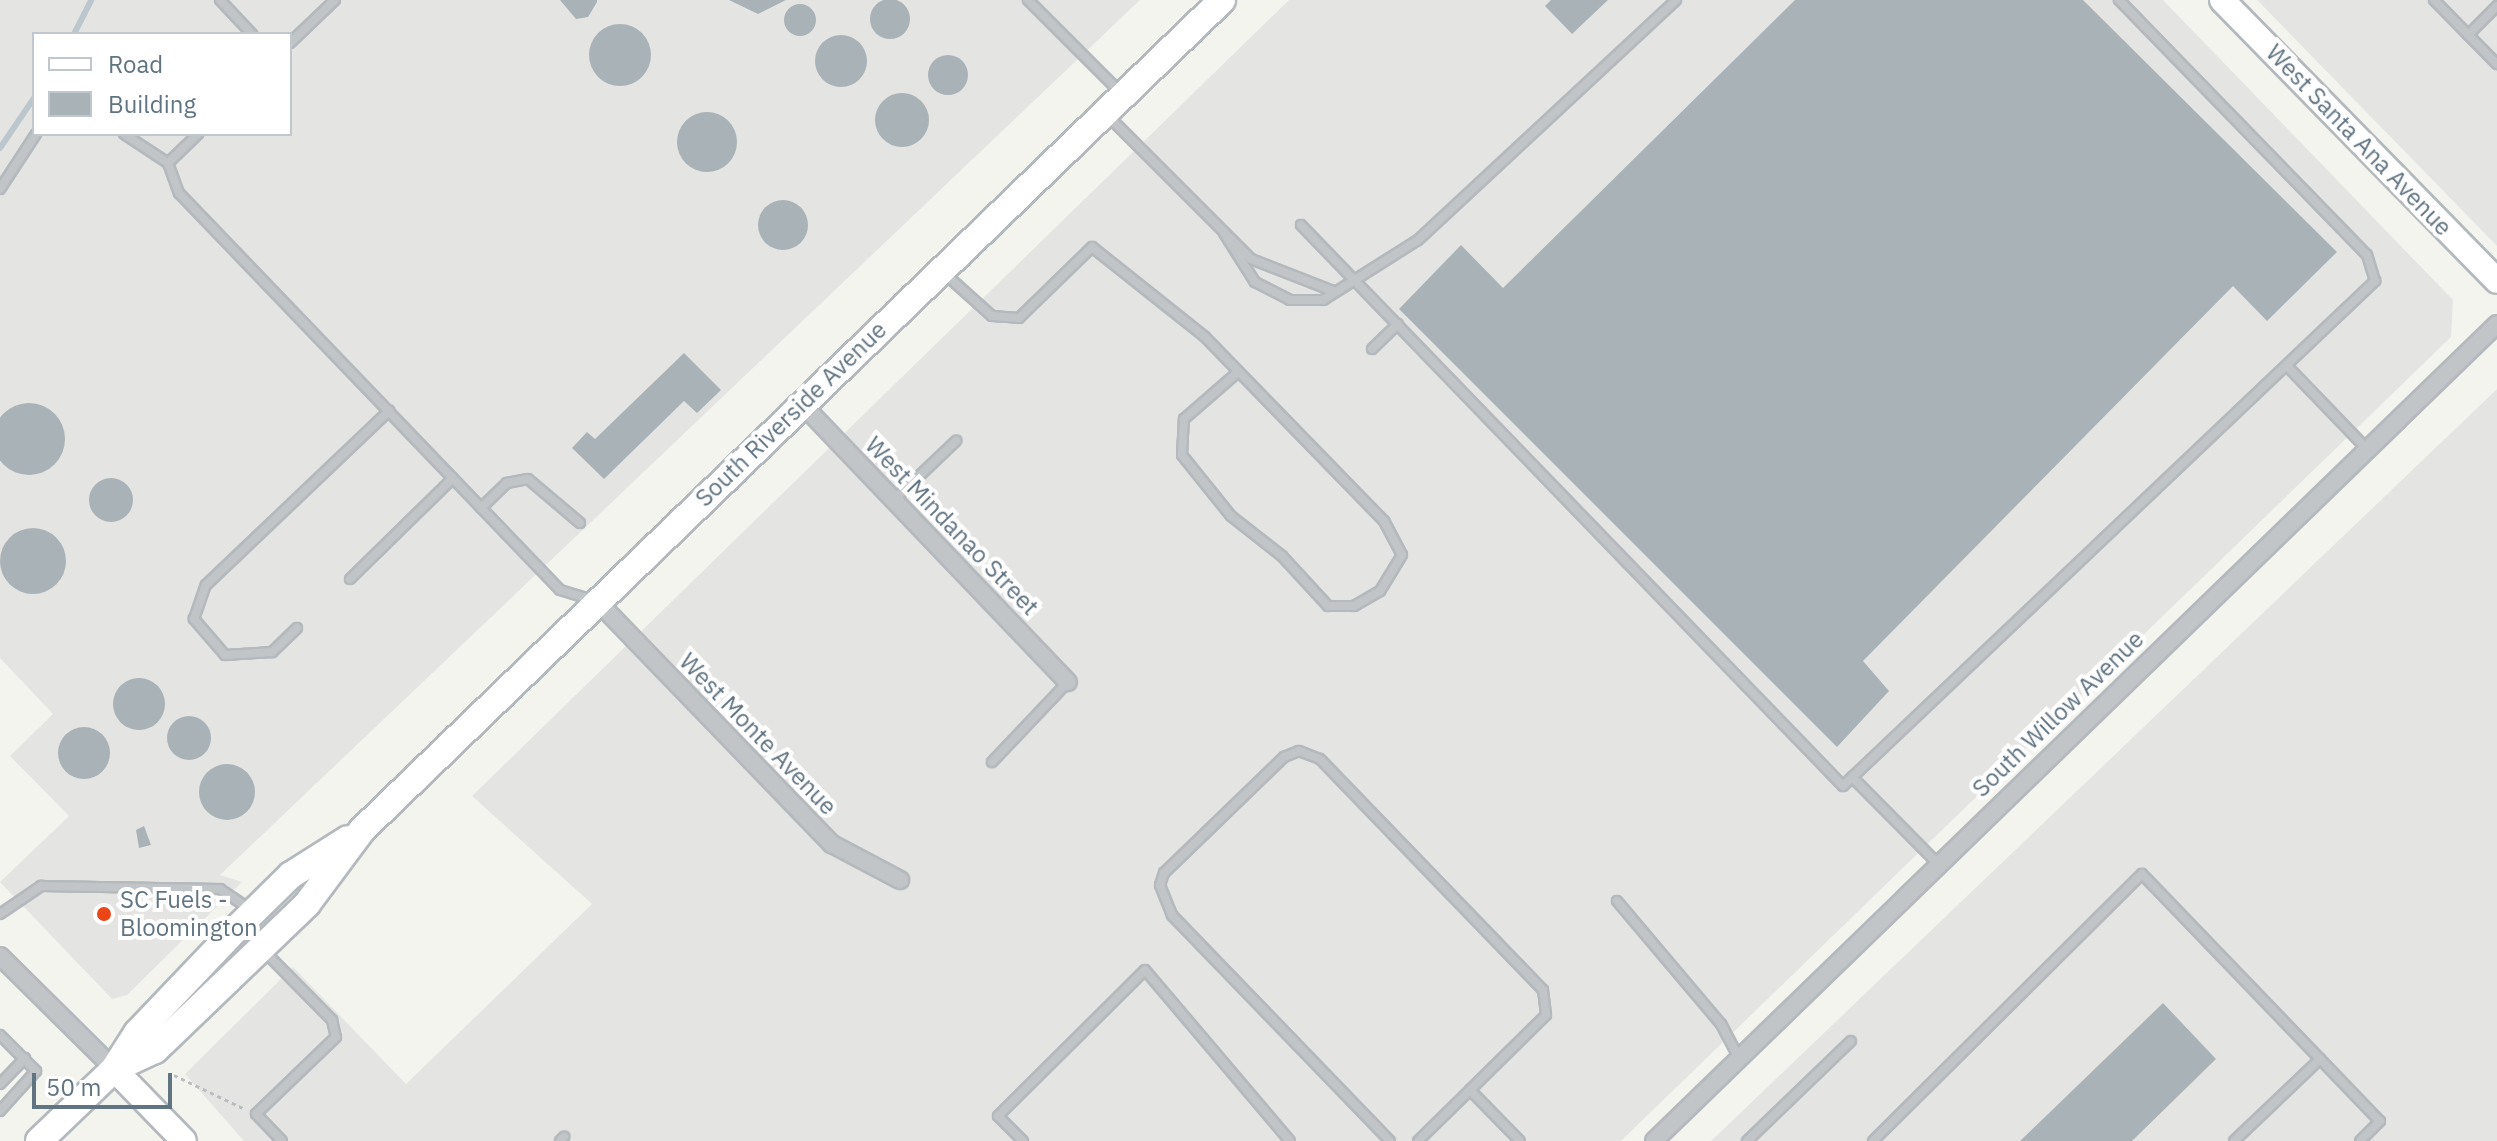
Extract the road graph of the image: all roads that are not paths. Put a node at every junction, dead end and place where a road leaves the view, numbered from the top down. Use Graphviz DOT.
graph roads {
  1 [pos="220,0"];
  2 [pos="335,0"];
  3 [pos="1028,0"];
  4 [pos="1222,0"];
  5 [pos="1676,0"];
  6 [pos="2119,0"];
  7 [pos="2222,0"];
  8 [pos="2434,0"];
  9 [pos="2497,6"];
  10 [pos="250,32"];
  11 [pos="2468,35"];
  12 [pos="292,41"];
  13 [pos="2497,64"];
  14 [pos="1114,105"];
  15 [pos="35,136"];
  16 [pos="127,136"];
  17 [pos="196,136"];
  18 [pos="168,163"];
  19 [pos="0,189"];
  20 [pos="1301,225"];
  21 [pos="1224,233"];
  22 [pos="941,270"];
  23 [pos="1356,281"];
  24 [pos="2497,281"];
  25 [pos="1333,291"];
  26 [pos="1398,324"];
  27 [pos="2497,324"];
  28 [pos="1372,349"];
  29 [pos="2287,366"];
  30 [pos="1238,372"];
  31 [pos="801,403"];
  32 [pos="389,411"];
  33 [pos="956,441"];
  34 [pos="2366,448"];
  35 [pos="453,478"];
  36 [pos="894,500"];
  37 [pos="481,508"];
  38 [pos="580,523"];
  39 [pos="350,579"];
  40 [pos="597,601"];
  41 [pos="297,628"];
  42 [pos="1068,682"];
  43 [pos="992,762"];
  44 [pos="1852,777"];
  45 [pos="362,830"];
  46 [pos="1938,864"];
  47 [pos="900,880"];
  48 [pos="1617,901"];
  49 [pos="254,912"];
  50 [pos="0,914"];
  51 [pos="262,948"];
  52 [pos="2,963"];
  53 [pos="0,1035"];
  54 [pos="1851,1041"];
  55 [pos="25,1058"];
  56 [pos="1739,1058"];
  57 [pos="2320,1059"];
  58 [pos="114,1069"];
  59 [pos="0,1084"];
  60 [pos="1470,1090"];
  61 [pos="0,1111"];
  62 [pos="39,1141"];
  63 [pos="184,1141"];
  64 [pos="282,1141"];
  65 [pos="1023,1141"];
  66 [pos="1290,1141"];
  67 [pos="1390,1141"];
  68 [pos="1418,1141"];
  69 [pos="1520,1141"];
  70 [pos="1654,1141"];
  71 [pos="1747,1141"];
  72 [pos="1873,1141"];
  73 [pos="2234,1141"];
  74 [pos="2360,1141"];
  1 -- 10 [label="lane"];
  2 -- 12 [label="lane"];
  3 -- 14 [label="lane"];
  4 -- 14 [label="main road, South Riverside Avenue"];
  5 -- 23 [label="lane"];
  6 -- 29 [label="lane"];
  7 -- 24 [label="street, West Santa Ana Avenue"];
  8 -- 11 [label="lane"];
  9 -- 11 [label="lane"];
  11 -- 13 [label="lane"];
  14 -- 21 [label="lane"];
  14 -- 22 [label="main road, South Riverside Avenue"];
  15 -- 19 [label="lane"];
  16 -- 18 [label="lane"];
  17 -- 18 [label="lane"];
  18 -- 32 [label="lane"];
  20 -- 23 [label="lane"];
  21 -- 25 [label="lane"];
  21 -- 25 [label="lane"];
  22 -- 30 [label="lane"];
  22 -- 31 [label="main road, South Riverside Avenue"];
  23 -- 25 [label="lane"];
  23 -- 26 [label="lane"];
  26 -- 28 [label="lane"];
  26 -- 44 [label="lane"];
  27 -- 34 [label="street, South Willow Avenue"];
  29 -- 34 [label="lane"];
  29 -- 44 [label="lane"];
  30 -- 30 [label="lane"];
  31 -- 36 [label="street, West Mindanao Street"];
  31 -- 40 [label="main road, South Riverside Avenue"];
  32 -- 35 [label="lane"];
  32 -- 41 [label="lane"];
  33 -- 36 [label="lane"];
  34 -- 46 [label="street, South Willow Avenue"];
  35 -- 37 [label="lane"];
  35 -- 39 [label="lane"];
  36 -- 42 [label="street, West Mindanao Street"];
  37 -- 38 [label="lane"];
  37 -- 40 [label="lane"];
  40 -- 45 [label="main road, South Riverside Avenue"];
  40 -- 47 [label="street, West Monte Avenue"];
  42 -- 43 [label="lane"];
  44 -- 46 [label="lane"];
  45 -- 49 [label="main road, South Riverside Avenue"];
  45 -- 51 [label="main road, South Riverside Avenue"];
  46 -- 56 [label="street, South Willow Avenue"];
  48 -- 56 [label="lane"];
  49 -- 50 [label="lane"];
  49 -- 58 [label="main road, South Riverside Avenue"];
  51 -- 58 [label="main road, South Riverside Avenue"];
  51 -- 64 [label="lane"];
  52 -- 58 [label="street"];
  53 -- 55 [label="lane"];
  54 -- 71 [label="lane"];
  55 -- 59 [label="lane"];
  55 -- 61 [label="lane"];
  56 -- 70 [label="street, South Willow Avenue"];
  57 -- 72 [label="lane"];
  57 -- 73 [label="lane"];
  57 -- 74 [label="lane"];
  58 -- 62 [label="main road, South Riverside Avenue"];
  58 -- 63 [label="street"];
  60 -- 67 [label="lane"];
  60 -- 68 [label="lane"];
  60 -- 69 [label="lane"];
  65 -- 66 [label="lane"];
}
